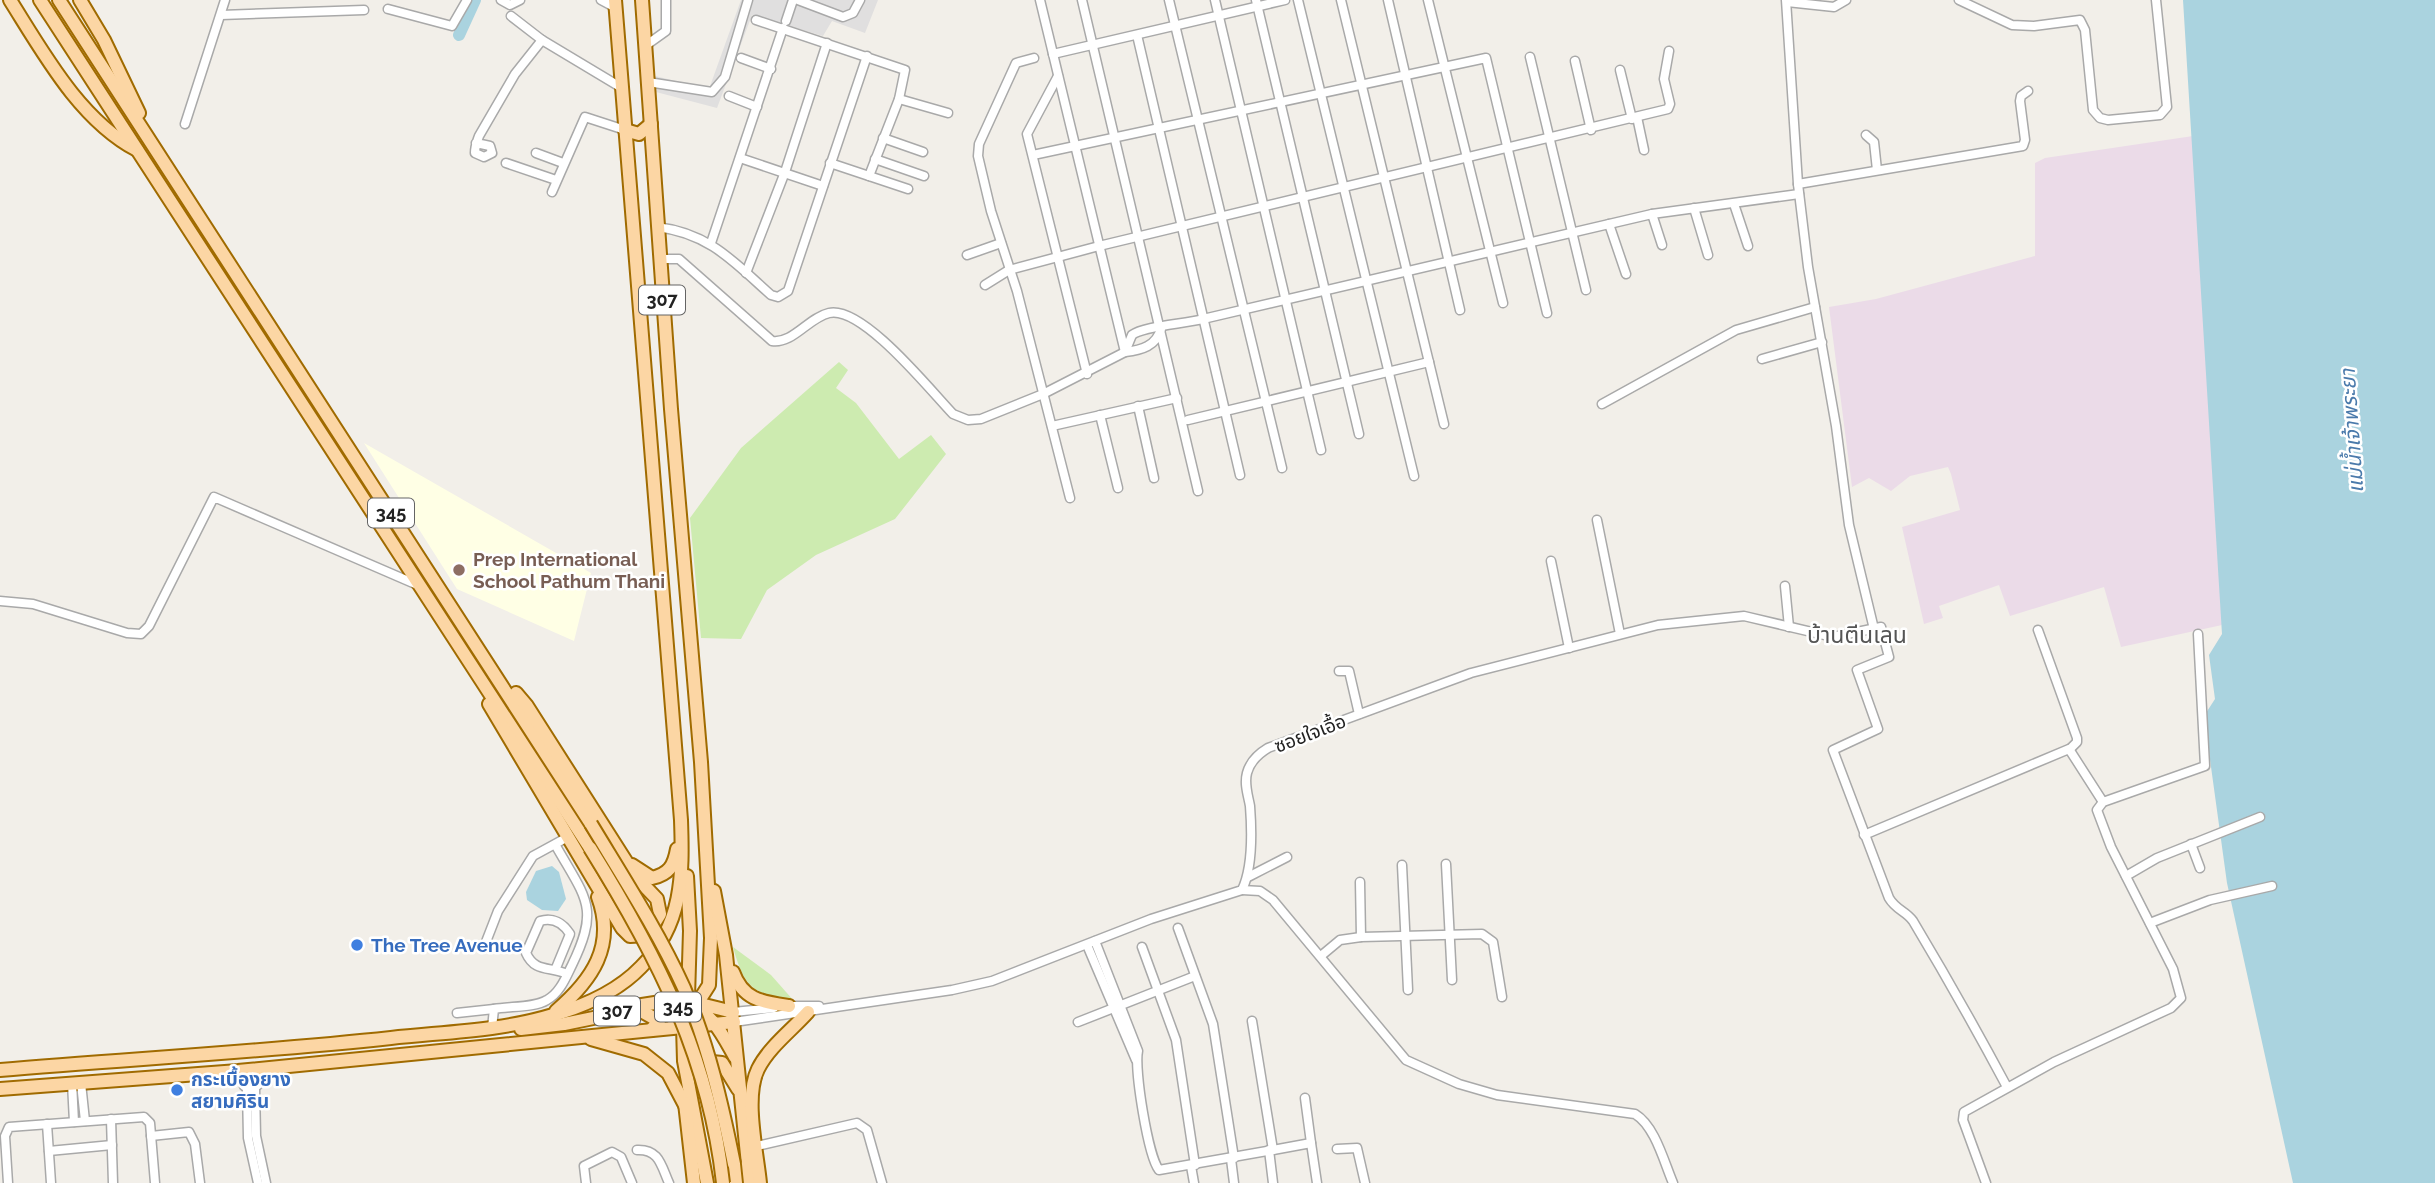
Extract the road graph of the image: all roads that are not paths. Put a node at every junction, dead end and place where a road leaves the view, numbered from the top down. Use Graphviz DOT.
graph roads {
  1 [pos="10,0"];
  2 [pos="40,0"];
  3 [pos="59,0"];
  4 [pos="80,0"];
  5 [pos="225,0"];
  6 [pos="320,0"];
  7 [pos="467,0"];
  8 [pos="501,0"];
  9 [pos="520,0"];
  10 [pos="601,0"];
  11 [pos="642,0"];
  12 [pos="666,0"];
  13 [pos="748,0"];
  14 [pos="796,0"];
  15 [pos="821,0"];
  16 [pos="860,0"];
  17 [pos="1040,0"];
  18 [pos="1082,0"];
  19 [pos="1169,0"];
  20 [pos="1215,0"];
  21 [pos="1285,0"];
  22 [pos="1298,0"];
  23 [pos="1341,0"];
  24 [pos="1388,0"];
  25 [pos="1429,0"];
  26 [pos="1846,0"];
  27 [pos="1959,0"];
  28 [pos="2156,0"];
  29 [pos="1786,1"];
  30 [pos="1257,3"];
  31 [pos="616,4"];
  32 [pos="388,9"];
  33 [pos="818,9"];
  34 [pos="364,10"];
  35 [pos="321,12"];
  36 [pos="221,15"];
  37 [pos="511,16"];
  38 [pos="1219,16"];
  39 [pos="756,20"];
  40 [pos="785,25"];
  41 [pos="1175,26"];
  42 [pos="1137,35"];
  43 [pos="542,40"];
  44 [pos="827,43"];
  45 [pos="1093,44"];
  46 [pos="645,46"];
  47 [pos="1669,51"];
  48 [pos="1053,54"];
  49 [pos="867,56"];
  50 [pos="1530,57"];
  51 [pos="741,58"];
  52 [pos="1034,58"];
  53 [pos="1575,61"];
  54 [pos="1446,66"];
  55 [pos="771,69"];
  56 [pos="1620,70"];
  57 [pos="1404,75"];
  58 [pos="1058,76"];
  59 [pos="648,82"];
  60 [pos="1362,84"];
  61 [pos="622,88"];
  62 [pos="2028,91"];
  63 [pos="1321,93"];
  64 [pos="729,96"];
  65 [pos="899,99"];
  66 [pos="1281,102"];
  67 [pos="132,105"];
  68 [pos="757,107"];
  69 [pos="1240,111"];
  70 [pos="948,113"];
  71 [pos="1634,118"];
  72 [pos="1198,120"];
  73 [pos="185,124"];
  74 [pos="651,124"];
  75 [pos="1157,129"];
  76 [pos="625,130"];
  77 [pos="1591,130"];
  78 [pos="1866,135"];
  79 [pos="883,138"];
  80 [pos="1116,138"];
  81 [pos="1549,139"];
  82 [pos="477,143"];
  83 [pos="1074,147"];
  84 [pos="1509,149"];
  85 [pos="1644,150"];
  86 [pos="138,151"];
  87 [pos="923,152"];
  88 [pos="536,153"];
  89 [pos="1033,155"];
  90 [pos="740,158"];
  91 [pos="876,159"];
  92 [pos="1467,159"];
  93 [pos="506,163"];
  94 [pos="563,163"];
  95 [pos="830,163"];
  96 [pos="654,166"];
  97 [pos="1426,169"];
  98 [pos="629,170"];
  99 [pos="1877,170"];
  100 [pos="785,172"];
  101 [pos="869,176"];
  102 [pos="924,176"];
  103 [pos="1385,179"];
  104 [pos="556,180"];
  105 [pos="1798,184"];
  106 [pos="823,186"];
  107 [pos="1344,188"];
  108 [pos="908,189"];
  109 [pos="552,192"];
  110 [pos="1799,194"];
  111 [pos="1303,198"];
  112 [pos="1734,204"];
  113 [pos="1262,208"];
  114 [pos="1694,208"];
  115 [pos="1652,214"];
  116 [pos="1221,218"];
  117 [pos="1609,224"];
  118 [pos="657,227"];
  119 [pos="1180,228"];
  120 [pos="1572,233"];
  121 [pos="1139,237"];
  122 [pos="710,243"];
  123 [pos="1001,243"];
  124 [pos="1532,243"];
  125 [pos="1662,245"];
  126 [pos="1099,246"];
  127 [pos="1748,246"];
  128 [pos="1490,251"];
  129 [pos="967,255"];
  130 [pos="1708,255"];
  131 [pos="1058,257"];
  132 [pos="659,259"];
  133 [pos="1449,262"];
  134 [pos="1009,270"];
  135 [pos="1408,272"];
  136 [pos="746,273"];
  137 [pos="1626,274"];
  138 [pos="1366,282"];
  139 [pos="985,285"];
  140 [pos="1586,290"];
  141 [pos="1325,292"];
  142 [pos="1284,301"];
  143 [pos="1503,303"];
  144 [pos="1815,307"];
  145 [pos="1244,310"];
  146 [pos="1460,310"];
  147 [pos="1547,313"];
  148 [pos="1202,319"];
  149 [pos="1161,328"];
  150 [pos="1822,342"];
  151 [pos="1125,352"];
  152 [pos="1762,359"];
  153 [pos="1429,362"];
  154 [pos="1387,372"];
  155 [pos="1087,374"];
  156 [pos="1346,381"];
  157 [pos="1307,391"];
  158 [pos="1043,394"];
  159 [pos="1177,398"];
  160 [pos="1265,401"];
  161 [pos="1602,404"];
  162 [pos="1139,405"];
  163 [pos="1224,410"];
  164 [pos="1100,415"];
  165 [pos="1188,420"];
  166 [pos="1444,424"];
  167 [pos="1052,426"];
  168 [pos="1359,434"];
  169 [pos="1321,450"];
  170 [pos="1282,468"];
  171 [pos="1240,475"];
  172 [pos="1414,476"];
  173 [pos="1154,478"];
  174 [pos="1118,488"];
  175 [pos="1198,491"];
  176 [pos="1070,498"];
  177 [pos="1597,520"];
  178 [pos="1551,561"];
  179 [pos="420,586"];
  180 [pos="1785,586"];
  181 [pos="0,601"];
  182 [pos="1789,627"];
  183 [pos="1874,629"];
  184 [pos="2038,630"];
  185 [pos="1620,634"];
  186 [pos="2198,634"];
  187 [pos="1569,648"];
  188 [pos="465,655"];
  189 [pos="494,670"];
  190 [pos="1339,671"];
  191 [pos="1359,714"];
  192 [pos="2070,749"];
  193 [pos="2103,802"];
  194 [pos="2260,817"];
  195 [pos="681,820"];
  196 [pos="1864,835"];
  197 [pos="561,842"];
  198 [pos="2191,844"];
  199 [pos="707,857"];
  200 [pos="1287,857"];
  201 [pos="627,860"];
  202 [pos="1446,864"];
  203 [pos="1402,865"];
  204 [pos="2200,868"];
  205 [pos="707,875"];
  206 [pos="2126,876"];
  207 [pos="1248,877"];
  208 [pos="1360,882"];
  209 [pos="594,886"];
  210 [pos="2272,886"];
  211 [pos="689,888"];
  212 [pos="1242,890"];
  213 [pos="2150,923"];
  214 [pos="1178,928"];
  215 [pos="570,934"];
  216 [pos="1405,934"];
  217 [pos="1450,934"];
  218 [pos="1361,937"];
  219 [pos="584,939"];
  220 [pos="1091,943"];
  221 [pos="484,947"];
  222 [pos="1142,947"];
  223 [pos="726,955"];
  224 [pos="1322,955"];
  225 [pos="556,968"];
  226 [pos="567,974"];
  227 [pos="1195,976"];
  228 [pos="1452,980"];
  229 [pos="1408,990"];
  230 [pos="1158,991"];
  231 [pos="1502,997"];
  232 [pos="789,1006"];
  233 [pos="829,1007"];
  234 [pos="1116,1007"];
  235 [pos="494,1009"];
  236 [pos="643,1012"];
  237 [pos="687,1012"];
  238 [pos="808,1012"];
  239 [pos="457,1013"];
  240 [pos="608,1015"];
  241 [pos="550,1016"];
  242 [pos="727,1019"];
  243 [pos="1252,1021"];
  244 [pos="1078,1022"];
  245 [pos="496,1028"];
  246 [pos="651,1030"];
  247 [pos="586,1037"];
  248 [pos="737,1060"];
  249 [pos="263,1068"];
  250 [pos="0,1070"];
  251 [pos="239,1071"];
  252 [pos="688,1080"];
  253 [pos="77,1083"];
  254 [pos="2007,1087"];
  255 [pos="0,1089"];
  256 [pos="251,1089"];
  257 [pos="1305,1098"];
  258 [pos="685,1102"];
  259 [pos="743,1102"];
  260 [pos="111,1119"];
  261 [pos="85,1121"];
  262 [pos="74,1122"];
  263 [pos="754,1122"];
  264 [pos="47,1124"];
  265 [pos="151,1136"];
  266 [pos="1311,1143"];
  267 [pos="112,1145"];
  268 [pos="757,1146"];
  269 [pos="1337,1149"];
  270 [pos="637,1150"];
  271 [pos="1271,1150"];
  272 [pos="49,1151"];
  273 [pos="703,1154"];
  274 [pos="1232,1158"];
  275 [pos="1193,1166"];
  276 [pos="8,1183"];
  277 [pos="51,1183"];
  278 [pos="113,1183"];
  279 [pos="155,1183"];
  280 [pos="200,1183"];
  281 [pos="258,1183"];
  282 [pos="266,1183"];
  283 [pos="586,1183"];
  284 [pos="632,1183"];
  285 [pos="669,1183"];
  286 [pos="694,1183"];
  287 [pos="707,1183"];
  288 [pos="723,1183"];
  289 [pos="736,1183"];
  290 [pos="750,1183"];
  291 [pos="759,1183"];
  292 [pos="881,1183"];
  293 [pos="1194,1183"];
  294 [pos="1234,1183"];
  295 [pos="1273,1183"];
  296 [pos="1317,1183"];
  297 [pos="1365,1183"];
  298 [pos="1673,1183"];
  299 [pos="1986,1183"];
  1 -- 86 [label="main road"];
  2 -- 86 [label="main road, 345"];
  3 -- 67 [label="main road, 345"];
  4 -- 67 [label="main road"];
  5 -- 36 [label="street"];
  6 -- 35 [label="street"];
  7 -- 32 [label="street"];
  8 -- 9 [label="street"];
  10 -- 31 [label="street"];
  11 -- 46 [label="main road, 307"];
  12 -- 46 [label="street"];
  13 -- 59 [label="street"];
  14 -- 33 [label="street"];
  14 -- 40 [label="street"];
  15 -- 33 [label="street"];
  16 -- 33 [label="street"];
  17 -- 48 [label="street"];
  18 -- 45 [label="street"];
  19 -- 41 [label="street"];
  20 -- 38 [label="street"];
  21 -- 30 [label="street"];
  22 -- 63 [label="street"];
  23 -- 60 [label="street"];
  24 -- 57 [label="street"];
  25 -- 54 [label="street"];
  26 -- 29 [label="street"];
  27 -- 28 [label="street"];
  29 -- 105 [label="street"];
  30 -- 38 [label="street"];
  30 -- 66 [label="street"];
  31 -- 61 [label="main road, 307"];
  34 -- 35 [label="street"];
  35 -- 36 [label="street"];
  36 -- 73 [label="street"];
  37 -- 43 [label="street"];
  38 -- 41 [label="street"];
  38 -- 69 [label="street"];
  39 -- 40 [label="street"];
  40 -- 44 [label="street"];
  40 -- 55 [label="street"];
  41 -- 42 [label="street"];
  41 -- 72 [label="street"];
  42 -- 45 [label="street"];
  42 -- 75 [label="street"];
  43 -- 61 [label="street"];
  43 -- 82 [label="street"];
  44 -- 49 [label="street"];
  44 -- 100 [label="street"];
  45 -- 48 [label="street"];
  45 -- 80 [label="street"];
  46 -- 59 [label="main road, 307"];
  47 -- 71 [label="street"];
  48 -- 58 [label="street"];
  49 -- 65 [label="street"];
  49 -- 95 [label="street"];
  50 -- 81 [label="street"];
  51 -- 55 [label="street"];
  52 -- 123 [label="street"];
  53 -- 77 [label="street"];
  54 -- 57 [label="street"];
  54 -- 84 [label="street"];
  54 -- 92 [label="street"];
  55 -- 68 [label="street"];
  56 -- 71 [label="street"];
  57 -- 60 [label="street"];
  57 -- 97 [label="street"];
  58 -- 83 [label="street"];
  58 -- 89 [label="street"];
  59 -- 74 [label="main road, 307"];
  60 -- 63 [label="street"];
  60 -- 103 [label="street"];
  61 -- 76 [label="main road, 307"];
  62 -- 99 [label="street"];
  63 -- 66 [label="street"];
  63 -- 107 [label="street"];
  64 -- 68 [label="street"];
  65 -- 70 [label="street"];
  65 -- 79 [label="street"];
  66 -- 69 [label="street"];
  66 -- 111 [label="street"];
  67 -- 189 [label="main road, 345"];
  68 -- 90 [label="street"];
  69 -- 72 [label="street"];
  69 -- 113 [label="street"];
  71 -- 77 [label="street"];
  71 -- 85 [label="street"];
  72 -- 75 [label="street"];
  72 -- 116 [label="street"];
  74 -- 76 [label="main road"];
  74 -- 96 [label="main road, 307"];
  75 -- 80 [label="street"];
  75 -- 119 [label="street"];
  76 -- 94 [label="street"];
  76 -- 98 [label="main road, 307"];
  77 -- 81 [label="street"];
  78 -- 99 [label="street"];
  79 -- 87 [label="street"];
  79 -- 91 [label="street"];
  80 -- 83 [label="street"];
  80 -- 121 [label="street"];
  81 -- 84 [label="street"];
  81 -- 120 [label="street"];
  83 -- 89 [label="street"];
  83 -- 126 [label="street"];
  84 -- 92 [label="street"];
  84 -- 124 [label="street"];
  86 -- 179 [label="main road, 345"];
  88 -- 94 [label="street"];
  89 -- 131 [label="street"];
  90 -- 100 [label="street"];
  90 -- 122 [label="street"];
  91 -- 101 [label="street"];
  91 -- 102 [label="street"];
  92 -- 97 [label="street"];
  92 -- 128 [label="street"];
  93 -- 104 [label="street"];
  94 -- 104 [label="street"];
  95 -- 101 [label="street"];
  95 -- 106 [label="street"];
  96 -- 98 [label="main road"];
  96 -- 118 [label="main road, 307"];
  97 -- 103 [label="street"];
  97 -- 133 [label="street"];
  98 -- 195 [label="main road, 307"];
  99 -- 105 [label="street"];
  100 -- 106 [label="street"];
  100 -- 136 [label="street"];
  101 -- 108 [label="street"];
  103 -- 107 [label="street"];
  103 -- 135 [label="street"];
  104 -- 109 [label="street"];
  105 -- 110 [label="street"];
  106 -- 136 [label="street"];
  107 -- 111 [label="street"];
  107 -- 138 [label="street"];
  110 -- 112 [label="street"];
  110 -- 144 [label="street"];
  111 -- 113 [label="street"];
  111 -- 141 [label="street"];
  112 -- 114 [label="street"];
  112 -- 127 [label="street"];
  113 -- 116 [label="street"];
  113 -- 142 [label="street"];
  114 -- 115 [label="street"];
  114 -- 130 [label="street"];
  115 -- 117 [label="street"];
  115 -- 125 [label="street"];
  116 -- 119 [label="street"];
  116 -- 145 [label="street"];
  117 -- 120 [label="street"];
  117 -- 137 [label="street"];
  118 -- 122 [label="street"];
  118 -- 132 [label="main road, 307"];
  119 -- 121 [label="street"];
  119 -- 148 [label="street"];
  120 -- 124 [label="street"];
  120 -- 140 [label="street"];
  121 -- 126 [label="street"];
  121 -- 149 [label="street"];
  122 -- 136 [label="street"];
  123 -- 129 [label="street"];
  123 -- 134 [label="street"];
  124 -- 128 [label="street"];
  124 -- 147 [label="street"];
  126 -- 131 [label="street"];
  126 -- 151 [label="street"];
  128 -- 133 [label="street"];
  128 -- 143 [label="street"];
  131 -- 134 [label="street"];
  131 -- 155 [label="street"];
  132 -- 158 [label="street"];
  132 -- 199 [label="main road, 307"];
  133 -- 135 [label="street"];
  133 -- 146 [label="street"];
  134 -- 139 [label="street"];
  134 -- 158 [label="street"];
  135 -- 138 [label="street"];
  135 -- 153 [label="street"];
  138 -- 141 [label="street"];
  138 -- 154 [label="street"];
  141 -- 142 [label="street"];
  141 -- 156 [label="street"];
  142 -- 145 [label="street"];
  142 -- 157 [label="street"];
  144 -- 150 [label="street"];
  144 -- 161 [label="street"];
  145 -- 148 [label="street"];
  145 -- 160 [label="street"];
  148 -- 149 [label="street"];
  148 -- 163 [label="street"];
  149 -- 151 [label="street"];
  149 -- 151 [label="street"];
  149 -- 159 [label="street"];
  150 -- 152 [label="street"];
  150 -- 183 [label="street"];
  151 -- 155 [label="street"];
  153 -- 154 [label="street"];
  153 -- 166 [label="street"];
  154 -- 156 [label="street"];
  154 -- 172 [label="street"];
  155 -- 158 [label="street"];
  156 -- 157 [label="street"];
  156 -- 168 [label="street"];
  157 -- 160 [label="street"];
  157 -- 169 [label="street"];
  158 -- 167 [label="street"];
  159 -- 162 [label="street"];
  159 -- 175 [label="street"];
  160 -- 163 [label="street"];
  160 -- 170 [label="street"];
  162 -- 164 [label="street"];
  162 -- 173 [label="street"];
  163 -- 165 [label="street"];
  163 -- 171 [label="street"];
  164 -- 167 [label="street"];
  164 -- 174 [label="street"];
  167 -- 176 [label="street"];
  177 -- 185 [label="street"];
  178 -- 187 [label="street"];
  179 -- 181 [label="street"];
  179 -- 188 [label="main road, 345"];
  180 -- 182 [label="street"];
  182 -- 183 [label="street, ซอยใจเอื้อ"];
  182 -- 185 [label="street, ซอยใจเอื้อ"];
  183 -- 196 [label="street"];
  184 -- 192 [label="street"];
  185 -- 187 [label="street, ซอยใจเอื้อ"];
  186 -- 193 [label="street"];
  187 -- 191 [label="street, ซอยใจเอื้อ"];
  188 -- 197 [label="main road"];
  188 -- 288 [label="main road, 345, bridge"];
  189 -- 201 [label="main road"];
  189 -- 289 [label="main road, 345, bridge"];
  190 -- 191 [label="street"];
  191 -- 207 [label="street, ซอยใจเอื้อ"];
  192 -- 193 [label="street"];
  192 -- 196 [label="street"];
  193 -- 206 [label="street"];
  194 -- 198 [label="street"];
  195 -- 201 [label="main road"];
  195 -- 211 [label="main road, 307"];
  195 -- 241 [label="main road"];
  196 -- 254 [label="street"];
  197 -- 209 [label="main road"];
  197 -- 219 [label="street"];
  197 -- 221 [label="street"];
  198 -- 204 [label="street"];
  198 -- 206 [label="street"];
  199 -- 205 [label="main road"];
  199 -- 223 [label="main road, 307"];
  200 -- 207 [label="street"];
  201 -- 209 [label="main road"];
  202 -- 217 [label="street"];
  203 -- 216 [label="street"];
  205 -- 211 [label="main road"];
  205 -- 237 [label="main road"];
  206 -- 213 [label="street"];
  207 -- 212 [label="street, ซอยใจเอื้อ"];
  208 -- 218 [label="street"];
  209 -- 241 [label="main road"];
  210 -- 213 [label="street"];
  211 -- 237 [label="main road, 307"];
  212 -- 220 [label="street"];
  212 -- 224 [label="street"];
  213 -- 254 [label="street"];
  214 -- 227 [label="street"];
  215 -- 219 [label="street"];
  215 -- 225 [label="street"];
  215 -- 225 [label="street"];
  216 -- 217 [label="street"];
  216 -- 218 [label="street"];
  216 -- 229 [label="street"];
  217 -- 228 [label="street"];
  217 -- 231 [label="street"];
  218 -- 224 [label="street"];
  219 -- 226 [label="street"];
  220 -- 233 [label="street"];
  220 -- 234 [label="street"];
  222 -- 230 [label="street"];
  223 -- 232 [label="main road"];
  223 -- 242 [label="main road, 307"];
  224 -- 298 [label="street"];
  225 -- 226 [label="street"];
  226 -- 235 [label="street"];
  227 -- 230 [label="street"];
  227 -- 274 [label="street"];
  230 -- 234 [label="street"];
  230 -- 275 [label="street"];
  232 -- 233 [label="street"];
  232 -- 242 [label="street"];
  233 -- 238 [label="street"];
  234 -- 244 [label="street"];
  234 -- 275 [label="street"];
  235 -- 239 [label="street"];
  235 -- 245 [label="street"];
  236 -- 237 [label="main road"];
  236 -- 240 [label="main road"];
  236 -- 246 [label="main road"];
  237 -- 240 [label="main road, 307"];
  237 -- 242 [label="main road, 307"];
  237 -- 242 [label="main road"];
  237 -- 242 [label="main road, 307"];
  237 -- 246 [label="main road, 307"];
  237 -- 252 [label="main road, 345"];
  238 -- 242 [label="street"];
  238 -- 263 [label="main road"];
  240 -- 245 [label="main road, 307"];
  241 -- 245 [label="main road"];
  242 -- 248 [label="main road"];
  242 -- 248 [label="main road"];
  242 -- 252 [label="main road"];
  243 -- 271 [label="street"];
  245 -- 250 [label="main road, 307"];
  246 -- 247 [label="main road, 307"];
  247 -- 249 [label="main road, 307"];
  247 -- 258 [label="main road"];
  248 -- 259 [label="main road"];
  249 -- 251 [label="main road, 307"];
  249 -- 256 [label="street"];
  251 -- 253 [label="main road, 307"];
  251 -- 256 [label="street"];
  252 -- 259 [label="main road"];
  252 -- 273 [label="main road, 345"];
  253 -- 255 [label="main road, 307"];
  253 -- 261 [label="street"];
  253 -- 262 [label="street"];
  254 -- 299 [label="street"];
  256 -- 281 [label="street"];
  256 -- 282 [label="street"];
  257 -- 266 [label="street"];
  258 -- 273 [label="main road"];
  258 -- 286 [label="main road"];
  259 -- 263 [label="main road"];
  259 -- 290 [label="main road"];
  260 -- 261 [label="street"];
  260 -- 265 [label="street"];
  260 -- 267 [label="street"];
  261 -- 262 [label="street"];
  262 -- 264 [label="street"];
  263 -- 268 [label="main road"];
  264 -- 272 [label="street"];
  264 -- 276 [label="street"];
  265 -- 279 [label="street"];
  265 -- 280 [label="street"];
  266 -- 271 [label="street"];
  266 -- 296 [label="street"];
  267 -- 272 [label="street"];
  267 -- 278 [label="street"];
  268 -- 291 [label="main road"];
  268 -- 292 [label="street"];
  269 -- 297 [label="street"];
  270 -- 285 [label="street"];
  271 -- 274 [label="street"];
  271 -- 295 [label="street"];
  272 -- 277 [label="street"];
  273 -- 287 [label="main road, 345"];
  274 -- 275 [label="street"];
  274 -- 294 [label="street"];
  275 -- 293 [label="street"];
  283 -- 284 [label="street"];
}
